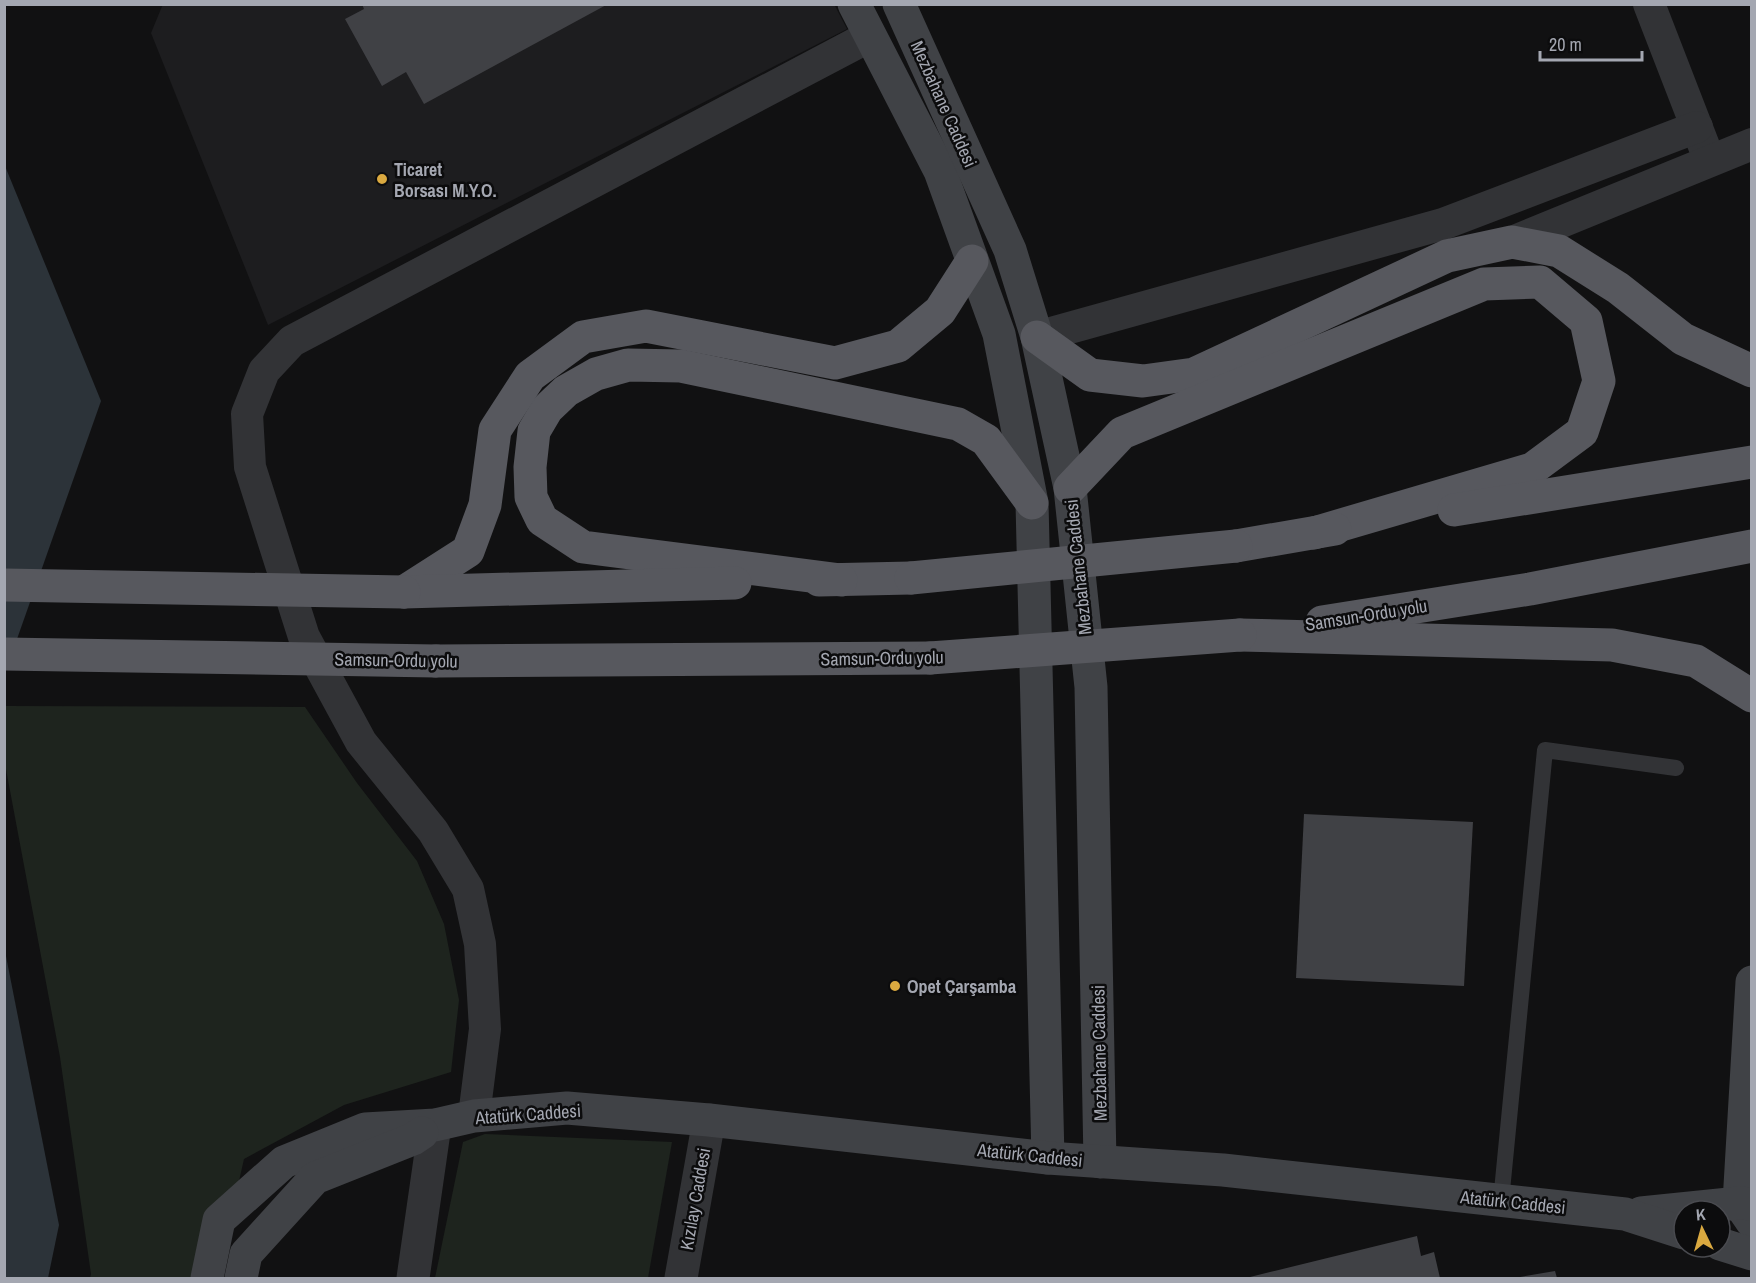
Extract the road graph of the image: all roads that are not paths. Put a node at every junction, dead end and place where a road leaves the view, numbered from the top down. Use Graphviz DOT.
graph roads {
  1 [pos="854,4"];
  2 [pos="899,4"];
  3 [pos="1649,4"];
  4 [pos="870,36"];
  5 [pos="1697,127"];
  6 [pos="1752,144"];
  7 [pos="1709,161"];
  8 [pos="1512,242"];
  9 [pos="972,261"];
  10 [pos="1037,337"];
  11 [pos="1752,371"];
  12 [pos="1752,462"];
  13 [pos="1070,488"];
  14 [pos="1032,503"];
  15 [pos="1314,533"];
  16 [pos="1752,546"];
  17 [pos="841,580"];
  18 [pos="4,585"];
  19 [pos="404,592"];
  20 [pos="1240,635"];
  21 [pos="4,654"];
  22 [pos="1752,696"];
  23 [pos="1676,768"];
  24 [pos="1752,982"];
  25 [pos="474,1116"];
  26 [pos="709,1120"];
  27 [pos="435,1125"];
  28 [pos="1048,1158"];
  29 [pos="1100,1162"];
  30 [pos="1501,1201"];
  31 [pos="1748,1210"];
  32 [pos="1625,1214"];
  33 [pos="1672,1229"];
  34 [pos="1732,1248"];
  35 [pos="1752,1254"];
  36 [pos="207,1278"];
  37 [pos="241,1278"];
  38 [pos="413,1278"];
  39 [pos="681,1278"];
  1 -- 4 [label="main road, Mezbahane Caddesi"];
  2 -- 10 [label="main road, Mezbahane Caddesi"];
  3 -- 5 [label="street"];
  4 -- 9 [label="main road, Mezbahane Caddesi"];
  4 -- 25 [label="street"];
  5 -- 7 [label="street"];
  5 -- 10 [label="street"];
  6 -- 7 [label="street"];
  7 -- 8 [label="street"];
  8 -- 10 [label="highway"];
  8 -- 11 [label="highway"];
  9 -- 14 [label="main road, Mezbahane Caddesi"];
  9 -- 19 [label="highway"];
  10 -- 13 [label="main road, Mezbahane Caddesi"];
  12 -- 15 [label="highway"];
  13 -- 15 [label="highway"];
  13 -- 29 [label="main road, Mezbahane Caddesi"];
  14 -- 17 [label="highway"];
  14 -- 28 [label="main road, Mezbahane Caddesi"];
  15 -- 17 [label="highway, bridge"];
  16 -- 20 [label="highway, Samsun-Ordu yolu"];
  17 -- 19 [label="highway"];
  18 -- 19 [label="highway, bridge"];
  20 -- 21 [label="highway, Samsun-Ordu yolu, bridge"];
  20 -- 22 [label="highway"];
  23 -- 30 [label="lane"];
  24 -- 31 [label="main road"];
  25 -- 26 [label="main road, Atatürk Caddesi"];
  25 -- 27 [label="main road, Atatürk Caddesi"];
  26 -- 28 [label="main road, Atatürk Caddesi"];
  26 -- 39 [label="street, Kızılay Caddesi"];
  27 -- 36 [label="main road, Atatürk Caddesi"];
  27 -- 37 [label="main road, Atatürk Caddesi"];
  27 -- 38 [label="street"];
  28 -- 29 [label="main road, Atatürk Caddesi"];
  29 -- 30 [label="main road, Atatürk Caddesi"];
  30 -- 32 [label="main road, Atatürk Caddesi"];
  31 -- 32 [label="main road"];
  32 -- 33 [label="main road"];
  34 -- 35 [label="main road"];
}
